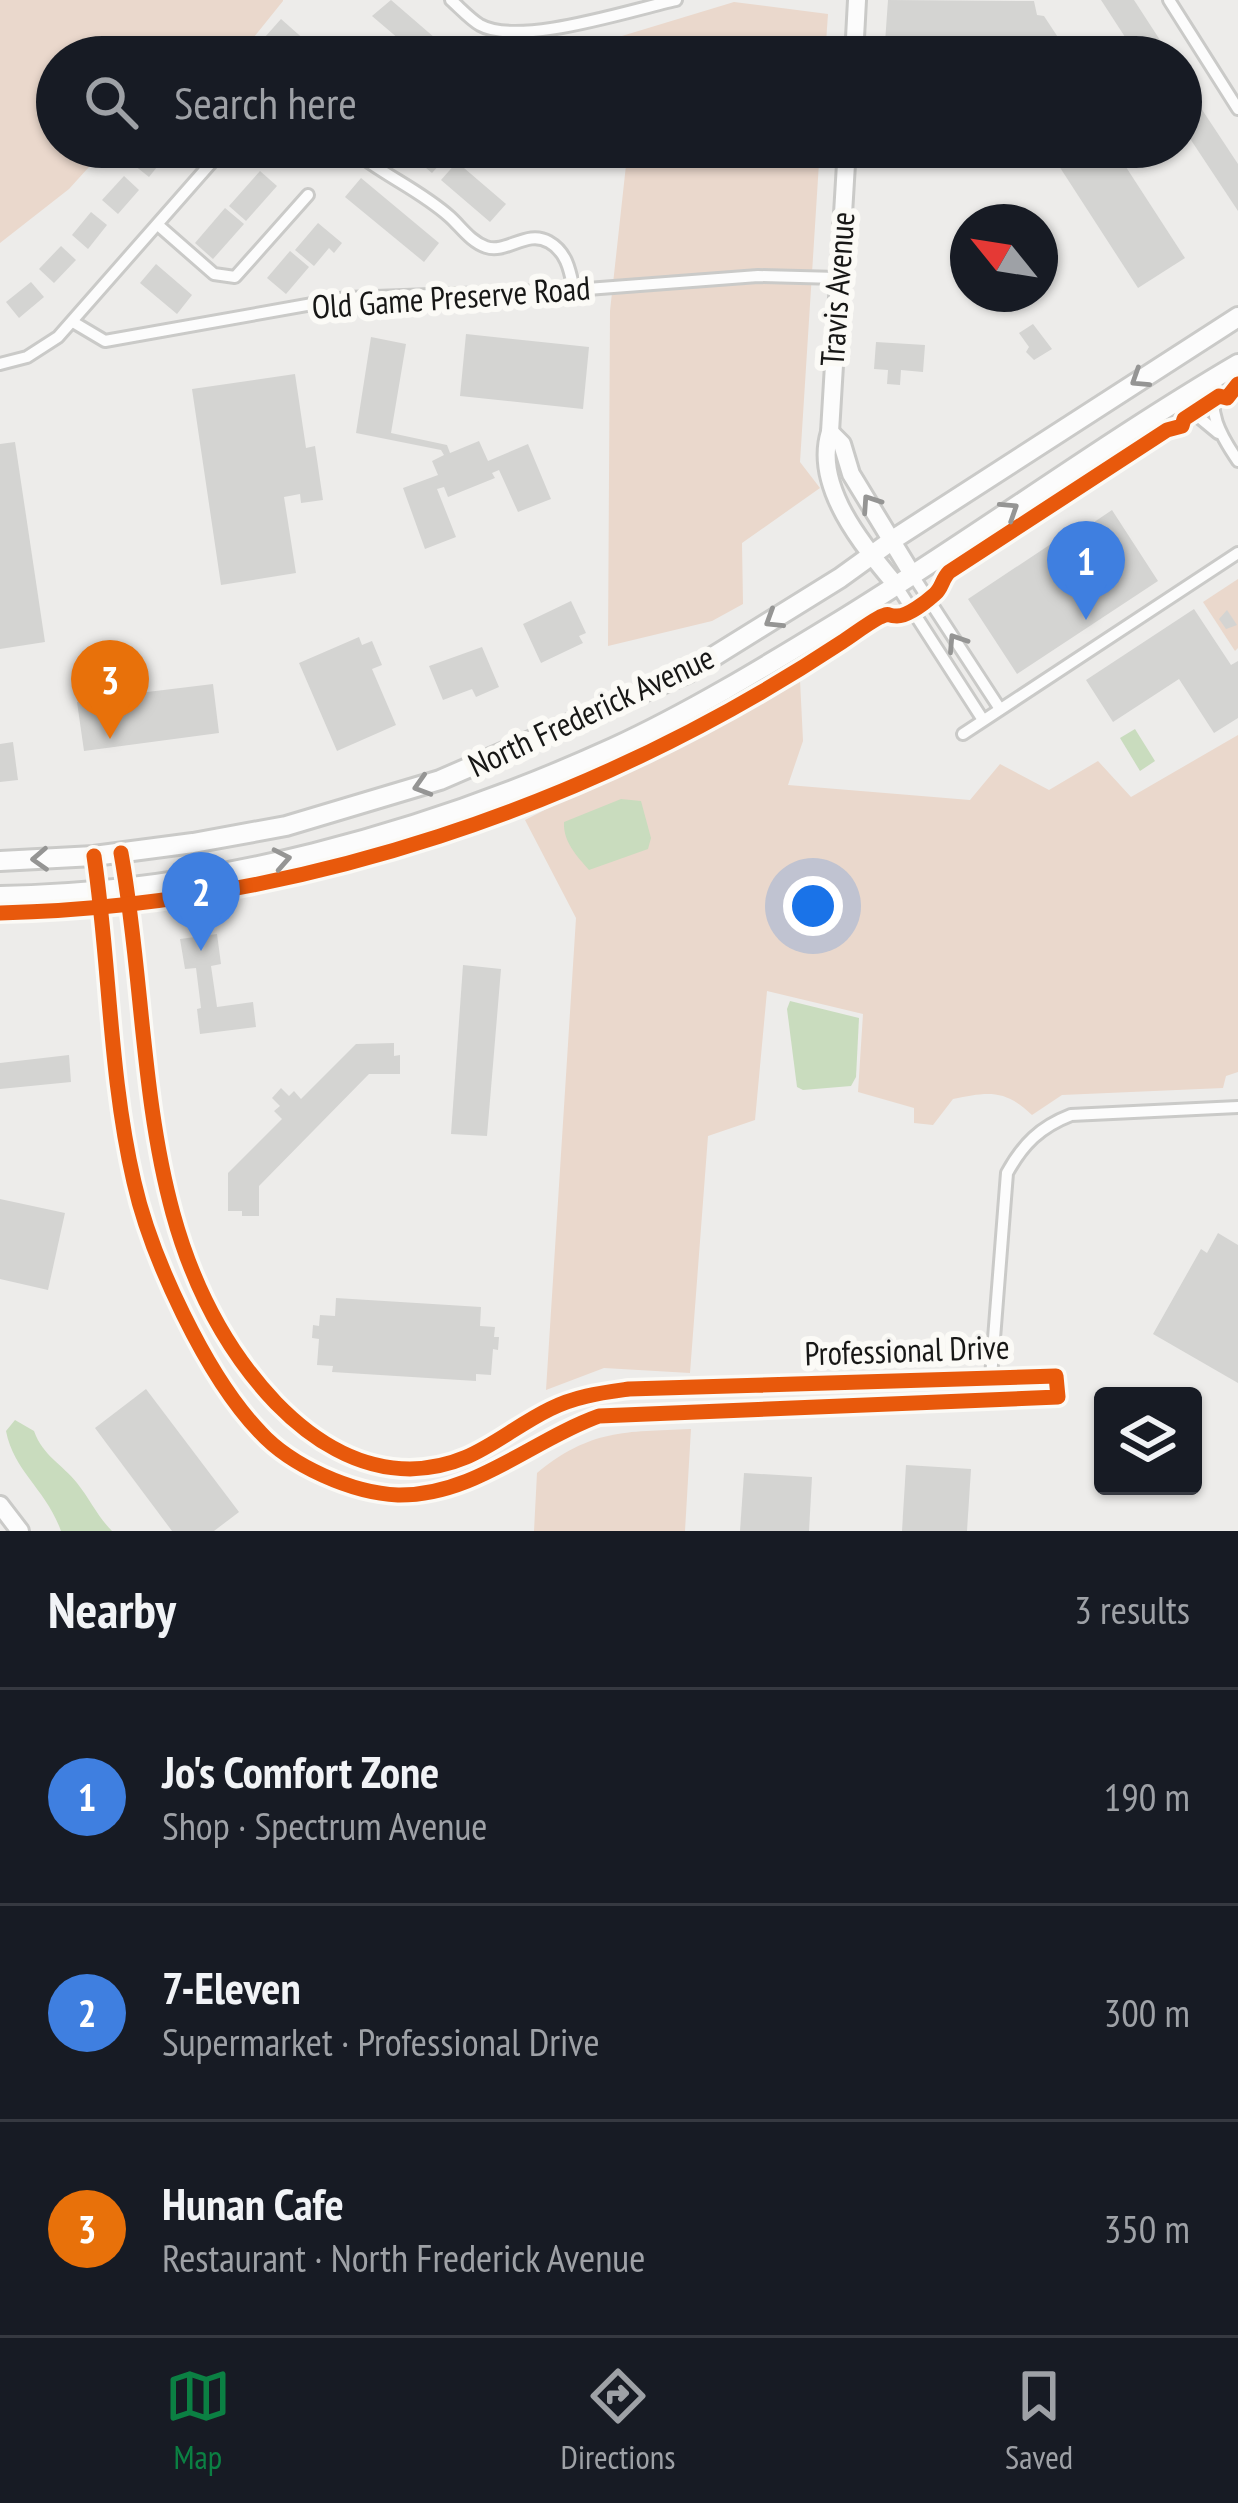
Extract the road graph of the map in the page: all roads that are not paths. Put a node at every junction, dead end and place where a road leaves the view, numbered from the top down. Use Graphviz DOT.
graph roads {
  1 [pos="451,0"];
  2 [pos="676,0"];
  3 [pos="857,0"];
  4 [pos="1169,0"];
  5 [pos="855,36"];
  6 [pos="1192,36"];
  7 [pos="1202,52"];
  8 [pos="1238,109"];
  9 [pos="207,168"];
  10 [pos="376,168"];
  11 [pos="846,168"];
  12 [pos="308,195"];
  13 [pos="158,225"];
  14 [pos="838,278"];
  15 [pos="574,290"];
  16 [pos="1238,316"];
  17 [pos="73,322"];
  18 [pos="0,364"];
  19 [pos="1231,368"];
  20 [pos="1164,409"];
  21 [pos="830,432"];
  22 [pos="1224,439"];
  23 [pos="1238,461"];
  24 [pos="894,539"];
  25 [pos="1238,554"];
  26 [pos="871,555"];
  27 [pos="904,580"];
  28 [pos="1000,710"];
  29 [pos="983,720"];
  30 [pos="963,734"];
  31 [pos="121,853"];
  32 [pos="94,856"];
  33 [pos="0,861"];
  34 [pos="127,886"];
  35 [pos="99,890"];
  36 [pos="0,896"];
  37 [pos="1238,1107"];
  38 [pos="991,1377"];
  39 [pos="0,1505"];
  40 [pos="20,1531"];
  1 -- 2 [label="street"];
  3 -- 5 [label="street"];
  4 -- 6 [label="street"];
  7 -- 8 [label="street"];
  9 -- 13 [label="street"];
  10 -- 15 [label="street"];
  11 -- 14 [label="street, Travis Avenue"];
  12 -- 13 [label="street"];
  13 -- 17 [label="street"];
  14 -- 15 [label="street, Old Game Preserve Road"];
  14 -- 21 [label="street, Travis Avenue"];
  15 -- 17 [label="street, Old Game Preserve Road"];
  16 -- 24 [label="main road, North Frederick Avenue, one-way"];
  17 -- 18 [label="street"];
  19 -- 20 [label="main road, North Frederick Avenue"];
  19 -- 22 [label="street"];
  20 -- 22 [label="street"];
  27 -- 20 [label="main road, North Frederick Avenue, one-way"];
  24 -- 21 [label="street, one-way"];
  21 -- 26 [label="street, Travis Avenue"];
  22 -- 23 [label="street"];
  24 -- 26 [label="main road, North Frederick Avenue"];
  24 -- 27 [label="street"];
  25 -- 28 [label="street"];
  26 -- 27 [label="street, Travis Avenue"];
  26 -- 31 [label="main road, North Frederick Avenue, one-way"];
  28 -- 27 [label="street, one-way"];
  27 -- 29 [label="street"];
  34 -- 27 [label="main road, North Frederick Avenue, one-way"];
  28 -- 29 [label="street"];
  29 -- 30 [label="street"];
  31 -- 32 [label="main road, North Frederick Avenue"];
  31 -- 34 [label="street, Professional Drive"];
  32 -- 33 [label="main road, North Frederick Avenue, one-way"];
  32 -- 35 [label="street, Professional Drive"];
  34 -- 35 [label="main road, North Frederick Avenue"];
  34 -- 38 [label="street, Professional Drive"];
  35 -- 36 [label="main road, North Frederick Avenue"];
  35 -- 38 [label="street, Professional Drive"];
  37 -- 38 [label="street"];
  39 -- 40 [label="street"];
}
